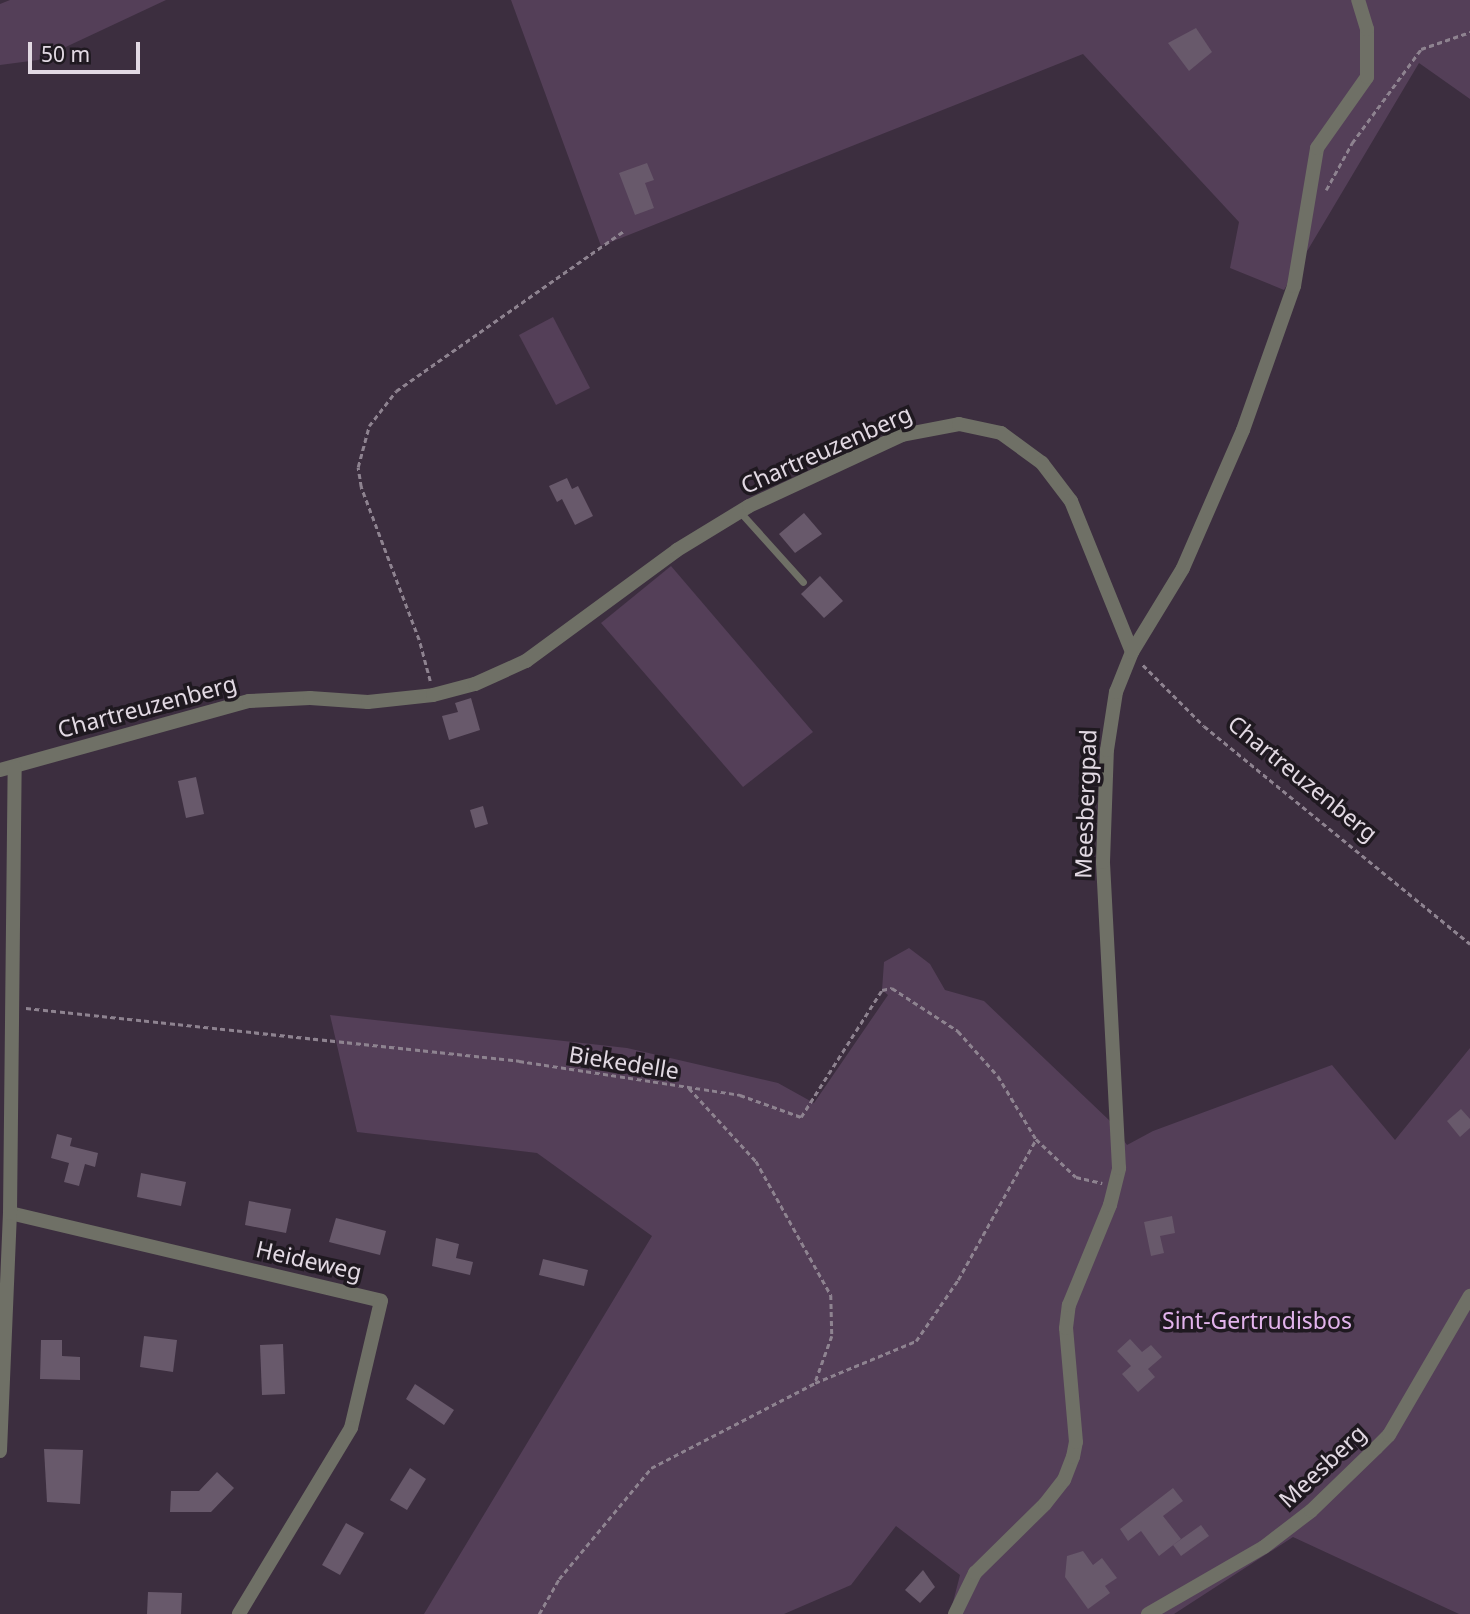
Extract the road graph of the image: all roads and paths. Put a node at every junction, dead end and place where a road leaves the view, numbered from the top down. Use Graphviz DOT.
graph roads {
  1 [pos="1358,0"];
  2 [pos="1470,32"];
  3 [pos="1324,192"];
  4 [pos="625,230"];
  5 [pos="740,512"];
  6 [pos="803,582"];
  7 [pos="1132,652"];
  8 [pos="433,695"];
  9 [pos="15,767"];
  10 [pos="0,770"];
  11 [pos="1470,944"];
  12 [pos="12,1007"];
  13 [pos="689,1088"];
  14 [pos="1036,1139"];
  15 [pos="1115,1186"];
  16 [pos="10,1213"];
  17 [pos="1470,1296"];
  18 [pos="815,1383"];
  19 [pos="0,1451"];
  20 [pos="239,1614"];
  21 [pos="539,1614"];
  22 [pos="955,1614"];
  23 [pos="1147,1614"];
  1 -- 7 [label="street, Meesbergpad"];
  2 -- 3 [label="path"];
  4 -- 8 [label="path"];
  5 -- 6 [label="lane"];
  5 -- 7 [label="street, Chartreuzenberg"];
  5 -- 8 [label="street, Chartreuzenberg"];
  7 -- 11 [label="path, Chartreuzenberg"];
  7 -- 15 [label="street, Meesbergpad"];
  8 -- 9 [label="street, Chartreuzenberg"];
  9 -- 10 [label="street, Chartreuzenberg"];
  9 -- 12 [label="street"];
  12 -- 13 [label="path, Biekedelle"];
  12 -- 16 [label="street"];
  13 -- 14 [label="path"];
  13 -- 18 [label="path, Biekedelle"];
  14 -- 15 [label="path"];
  14 -- 18 [label="path"];
  15 -- 22 [label="street, Meesbergpad"];
  16 -- 19 [label="street"];
  16 -- 20 [label="street, Heideweg"];
  17 -- 23 [label="street, Meesberg"];
  18 -- 21 [label="path"];
}
